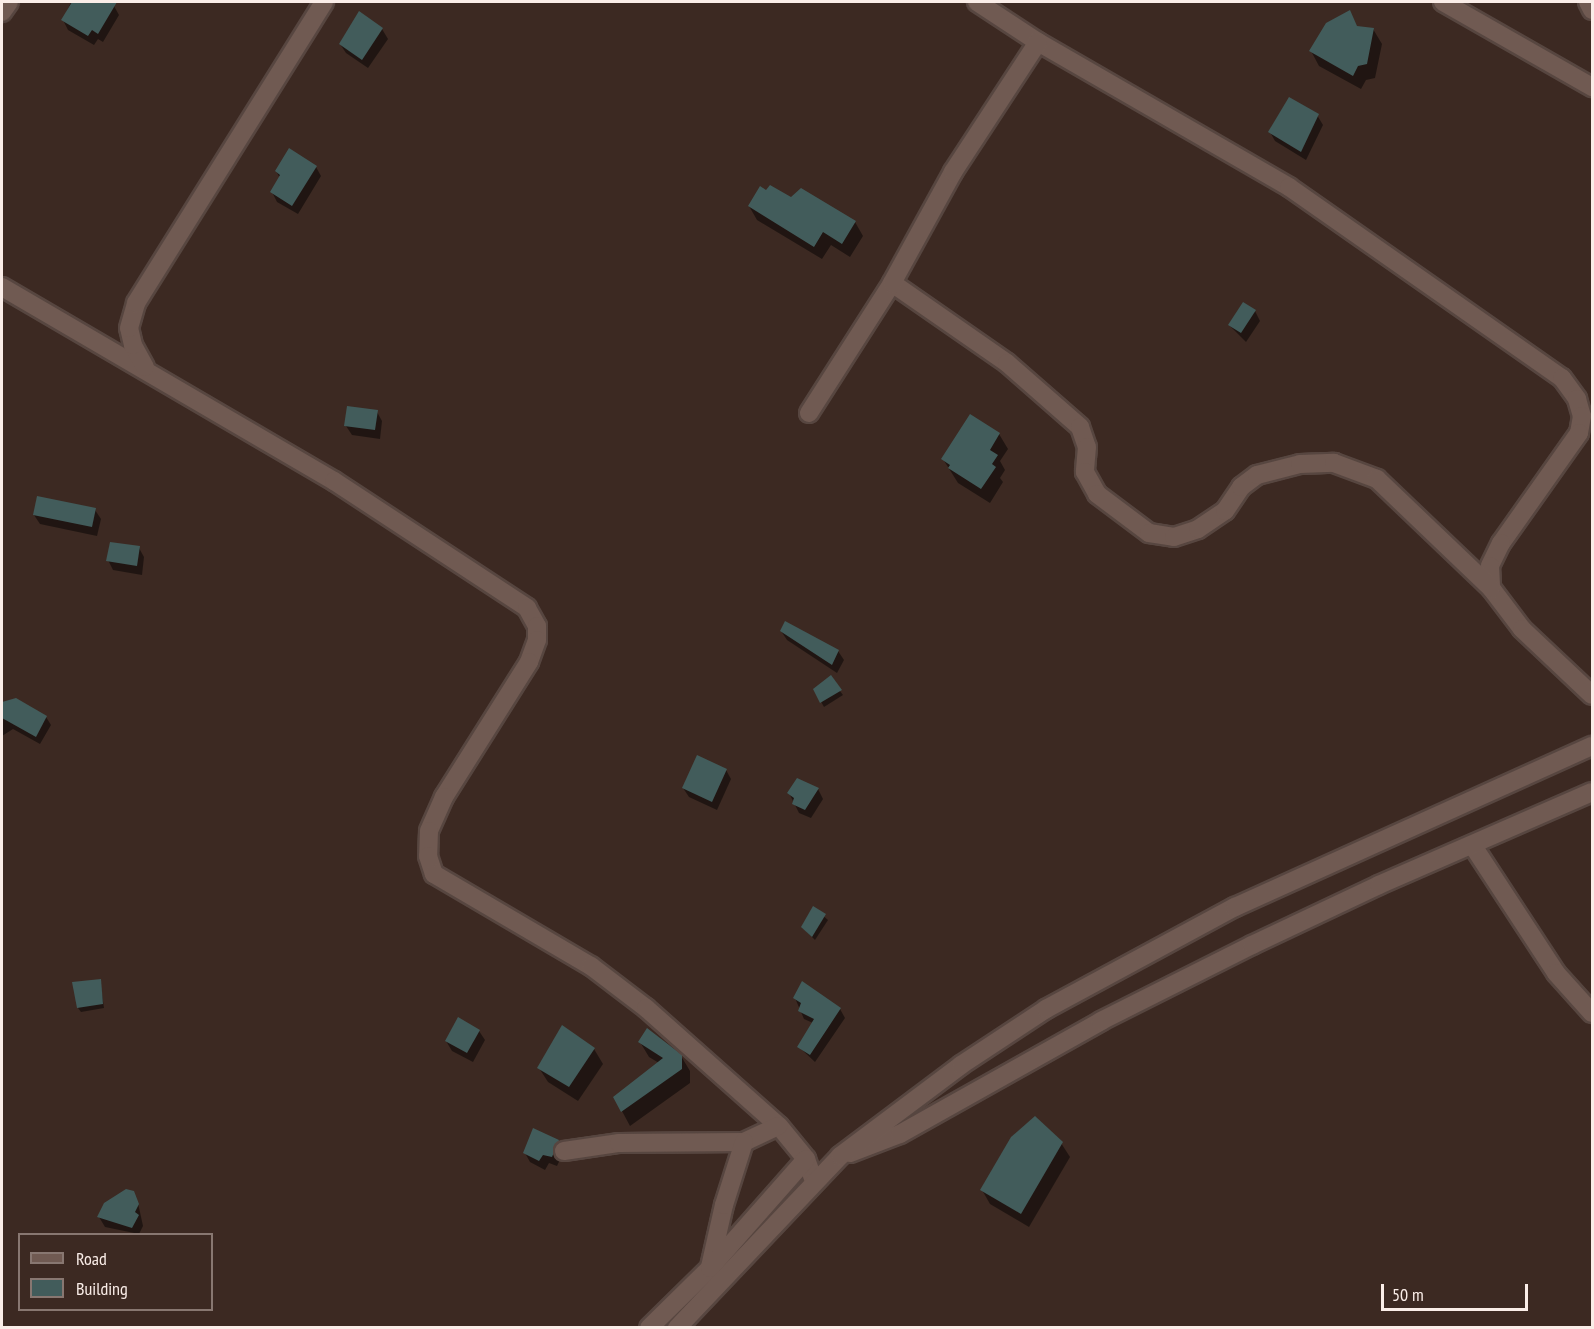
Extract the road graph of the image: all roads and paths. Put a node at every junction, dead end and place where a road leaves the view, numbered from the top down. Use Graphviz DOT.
graph roads {
  1 [pos="9,2"];
  2 [pos="324,2"];
  3 [pos="977,2"];
  4 [pos="1443,2"];
  5 [pos="1588,2"];
  6 [pos="1593,10"];
  7 [pos="2,12"];
  8 [pos="1038,42"];
  9 [pos="1593,87"];
  10 [pos="892,283"];
  11 [pos="2,286"];
  12 [pos="146,369"];
  13 [pos="809,413"];
  14 [pos="1491,588"];
  15 [pos="1593,695"];
  16 [pos="1593,746"];
  17 [pos="1593,792"];
  18 [pos="1473,846"];
  19 [pos="1593,1013"];
  20 [pos="779,1126"];
  21 [pos="744,1142"];
  22 [pos="564,1151"];
  23 [pos="840,1156"];
  24 [pos="806,1159"];
  25 [pos="814,1181"];
  26 [pos="710,1268"];
  27 [pos="710,1291"];
  28 [pos="649,1328"];
  29 [pos="677,1328"];
  1 -- 7 [label="street"];
  2 -- 12 [label="street"];
  3 -- 8 [label="street"];
  4 -- 9 [label="street"];
  5 -- 6 [label="street"];
  8 -- 10 [label="street"];
  8 -- 14 [label="street"];
  10 -- 13 [label="street"];
  10 -- 14 [label="street"];
  11 -- 12 [label="street"];
  12 -- 20 [label="street"];
  14 -- 15 [label="street"];
  16 -- 23 [label="street"];
  17 -- 18 [label="street"];
  18 -- 19 [label="street"];
  18 -- 23 [label="street"];
  20 -- 21 [label="street"];
  20 -- 24 [label="street"];
  21 -- 22 [label="street"];
  21 -- 26 [label="street"];
  23 -- 25 [label="street"];
  24 -- 25 [label="street"];
  24 -- 26 [label="street"];
  25 -- 27 [label="street"];
  26 -- 27 [label="street"];
  26 -- 28 [label="street"];
  27 -- 29 [label="street"];
}
